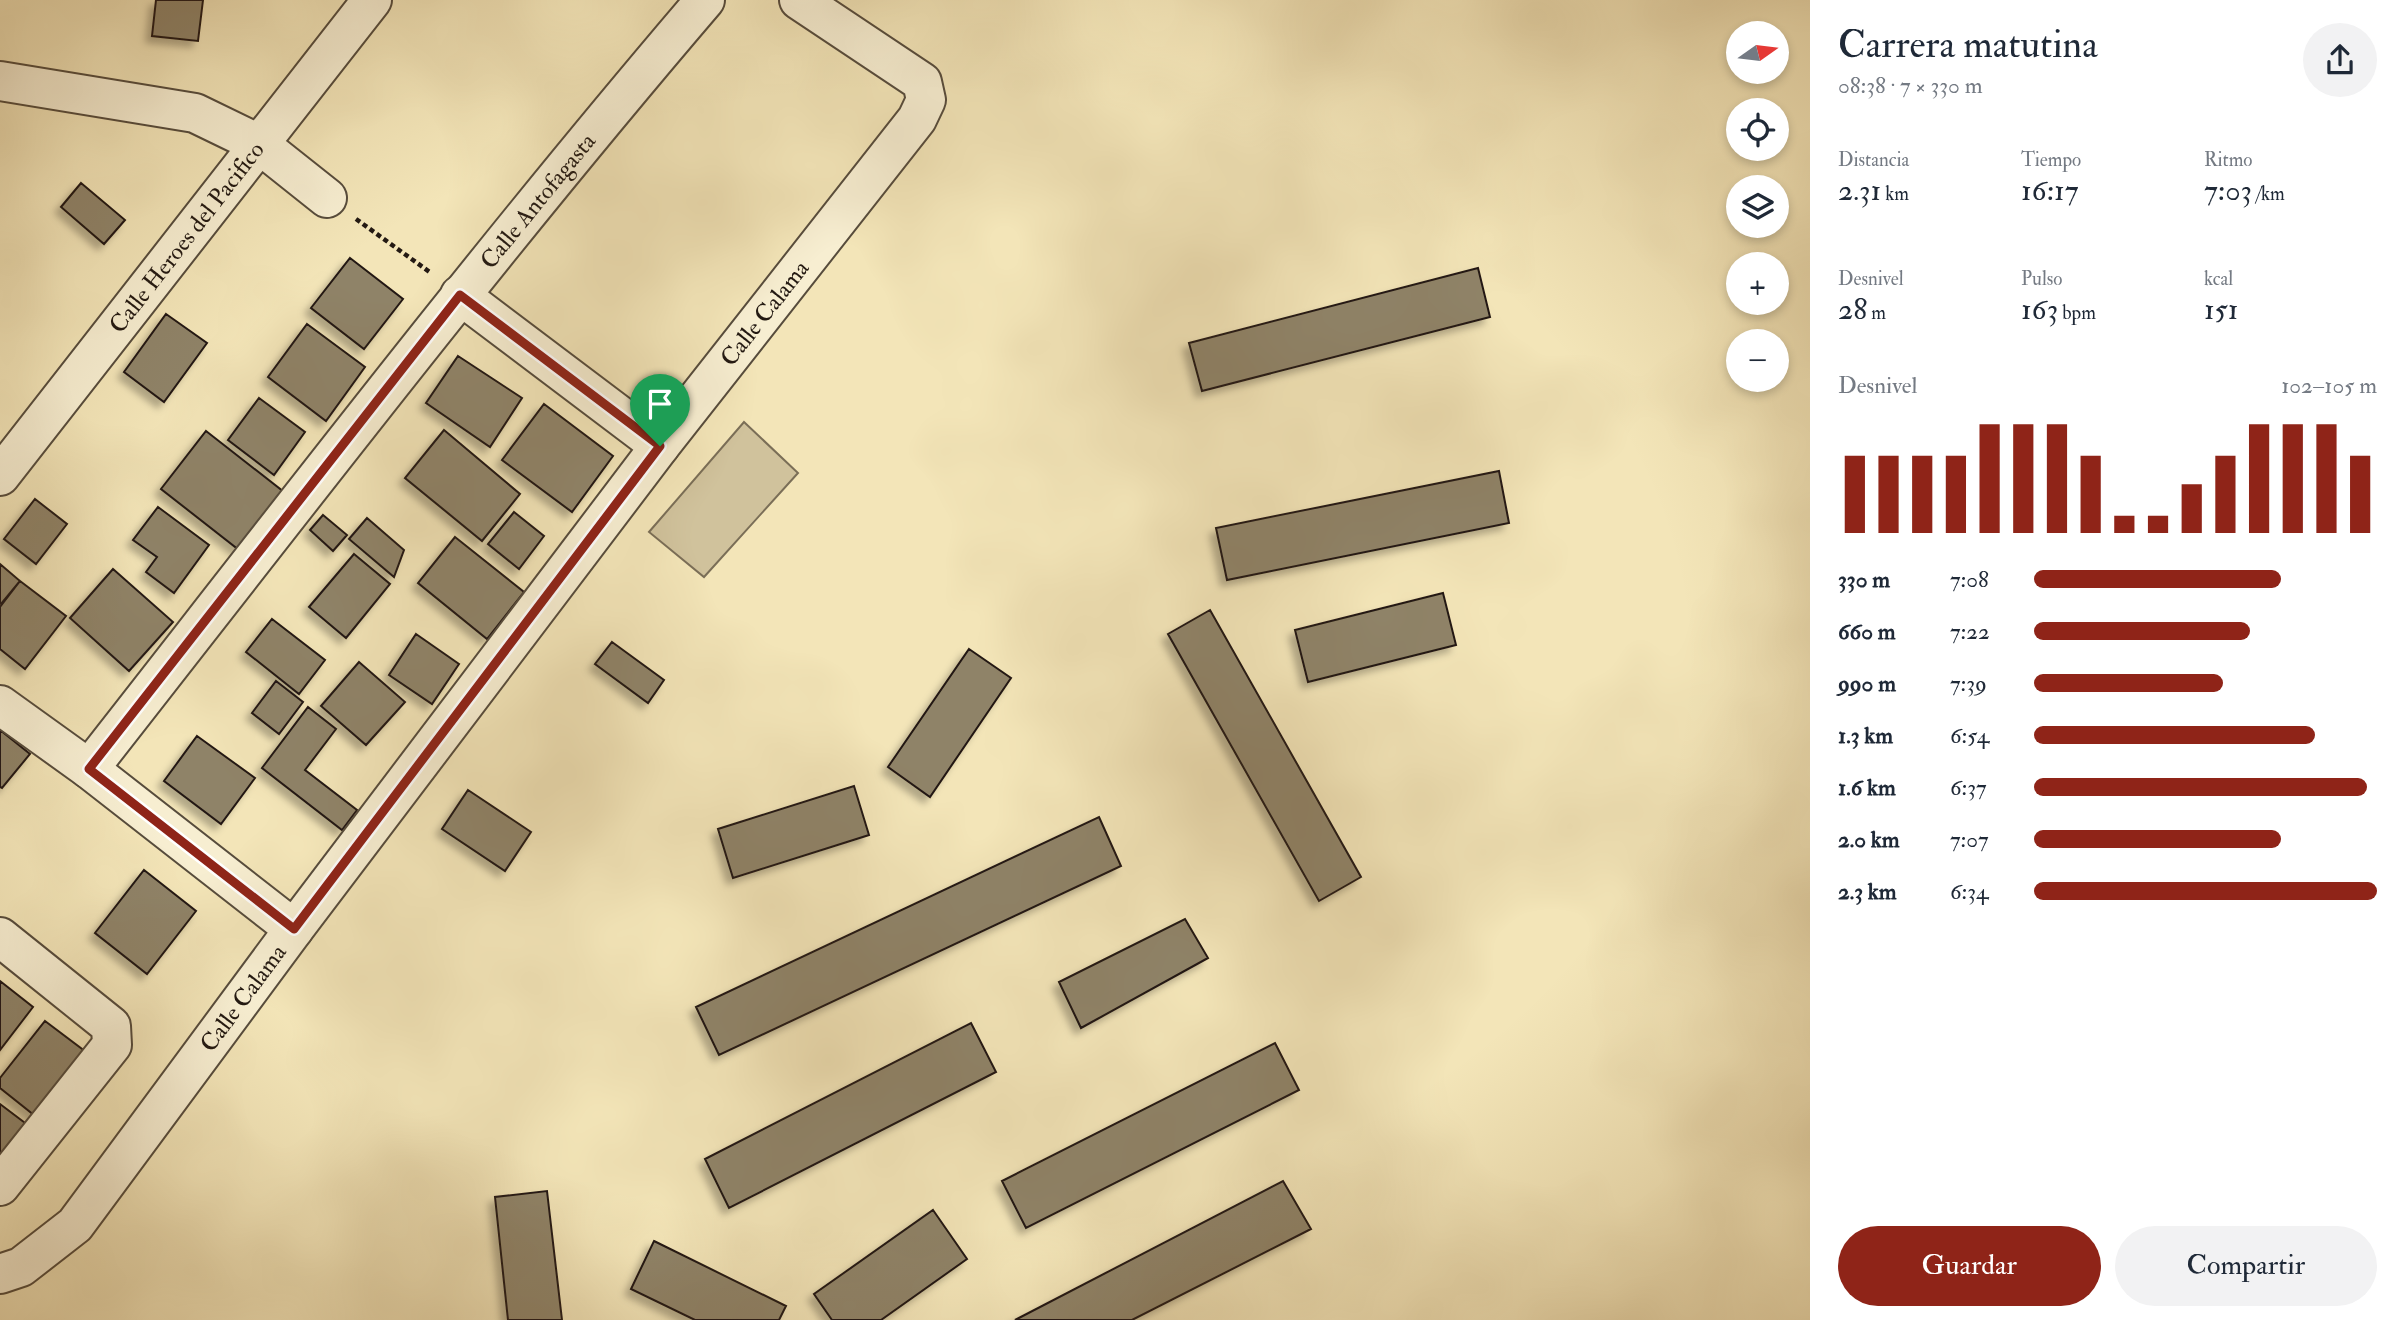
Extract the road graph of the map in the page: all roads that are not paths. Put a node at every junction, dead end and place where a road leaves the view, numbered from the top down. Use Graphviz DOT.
graph roads {
  1 [pos="372,0"];
  2 [pos="705,0"];
  3 [pos="799,0"];
  4 [pos="0,82"];
  5 [pos="259,144"];
  6 [pos="327,198"];
  7 [pos="460,295"];
  8 [pos="660,446"];
  9 [pos="0,475"];
  10 [pos="0,705"];
  11 [pos="89,769"];
  12 [pos="294,929"];
  13 [pos="0,937"];
  14 [pos="0,1186"];
  15 [pos="0,1274"];
  1 -- 5 [label="street, Calle Heroes del Pacifico"];
  2 -- 7 [label="street, Calle Antofagasta"];
  3 -- 8 [label="street, Calle Calama"];
  4 -- 5 [label="street"];
  5 -- 6 [label="street"];
  5 -- 9 [label="street, Calle Heroes del Pacifico"];
  7 -- 8 [label="street"];
  7 -- 11 [label="street, Calle Antofagasta"];
  8 -- 12 [label="street, Calle Calama"];
  10 -- 11 [label="street"];
  11 -- 12 [label="street"];
  12 -- 15 [label="street, Calle Calama"];
  13 -- 14 [label="street"];
}
